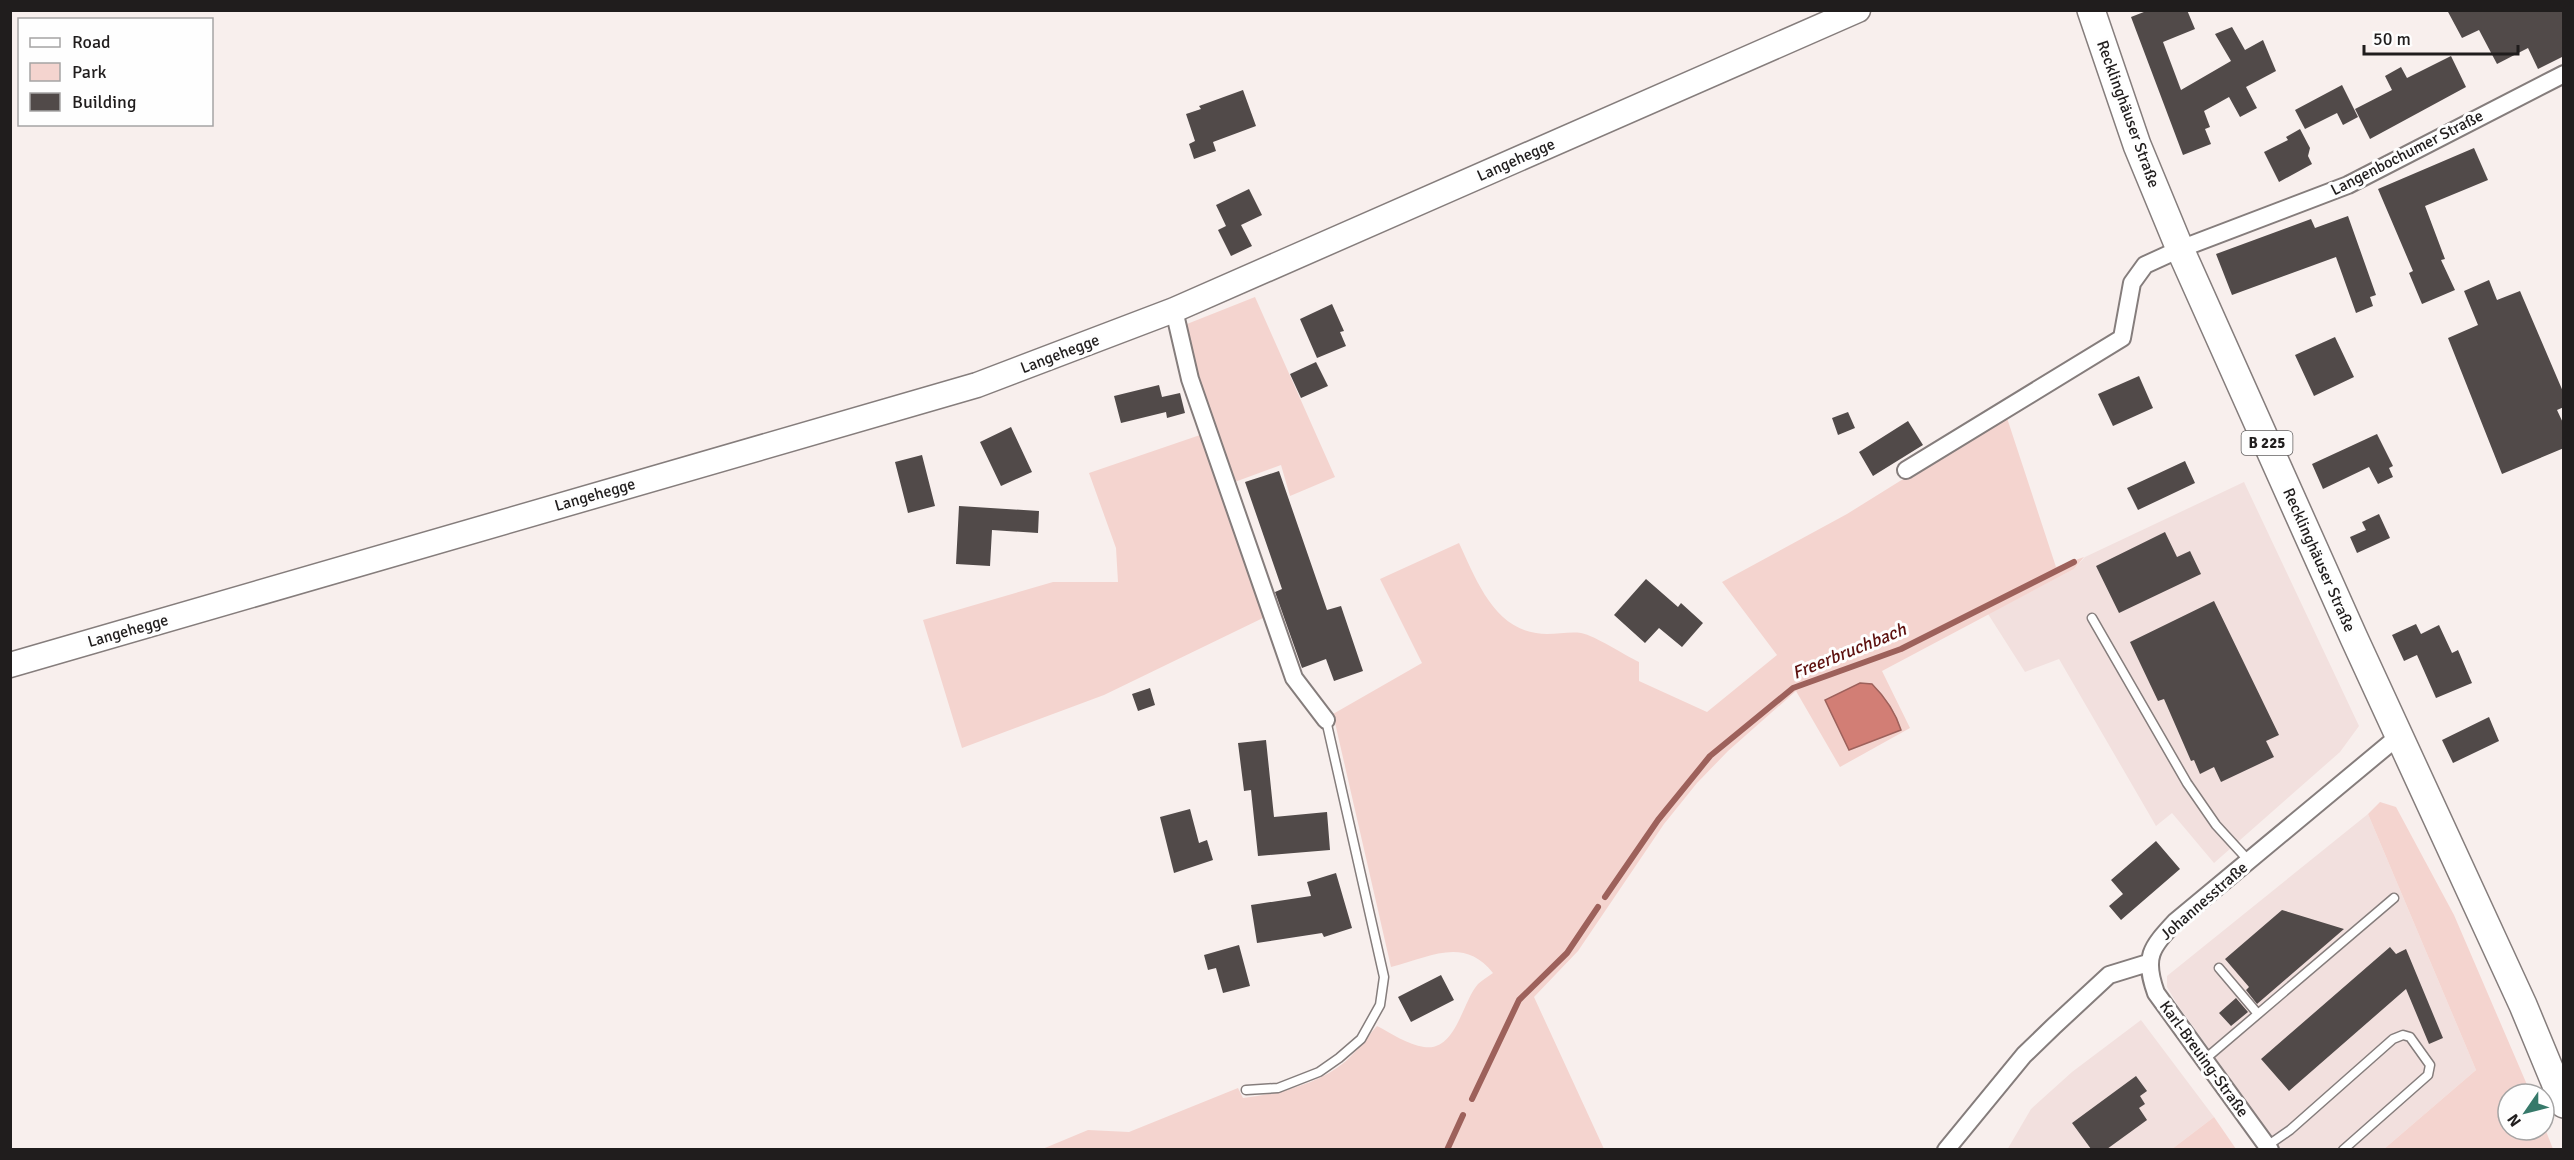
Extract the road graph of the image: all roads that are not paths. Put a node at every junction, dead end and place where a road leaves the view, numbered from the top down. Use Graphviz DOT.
graph roads {
  1 [pos="1858,10"];
  2 [pos="2091,10"];
  3 [pos="2564,74"];
  4 [pos="2180,249"];
  5 [pos="1174,310"];
  6 [pos="1906,470"];
  7 [pos="2092,618"];
  8 [pos="10,665"];
  9 [pos="1326,720"];
  10 [pos="2400,735"];
  11 [pos="2250,862"];
  12 [pos="2394,898"];
  13 [pos="2148,963"];
  14 [pos="2219,969"];
  15 [pos="2258,1014"];
  16 [pos="2204,1060"];
  17 [pos="1246,1090"];
  18 [pos="2564,1104"];
  19 [pos="2268,1148"];
  20 [pos="1946,1149"];
  21 [pos="2343,1149"];
  1 -- 5 [label="street, Langehegge"];
  2 -- 4 [label="main road, Recklinghäuser Straße / B 225"];
  3 -- 4 [label="street, Langenbochumer Straße"];
  4 -- 6 [label="street, Langenbochumer Straße"];
  4 -- 10 [label="main road, Recklinghäuser Straße / B 225"];
  5 -- 8 [label="street, Langehegge"];
  5 -- 9 [label="street"];
  7 -- 11 [label="lane"];
  9 -- 17 [label="lane"];
  10 -- 11 [label="street, Johannesstraße"];
  10 -- 18 [label="main road, Recklinghäuser Straße / B 225"];
  11 -- 13 [label="street, Johannesstraße"];
  12 -- 15 [label="lane"];
  13 -- 16 [label="street, Karl-Breuing-Straße"];
  13 -- 20 [label="street"];
  14 -- 15 [label="lane"];
  15 -- 16 [label="lane"];
  16 -- 19 [label="street, Karl-Breuing-Straße"];
  19 -- 21 [label="lane"];
}
